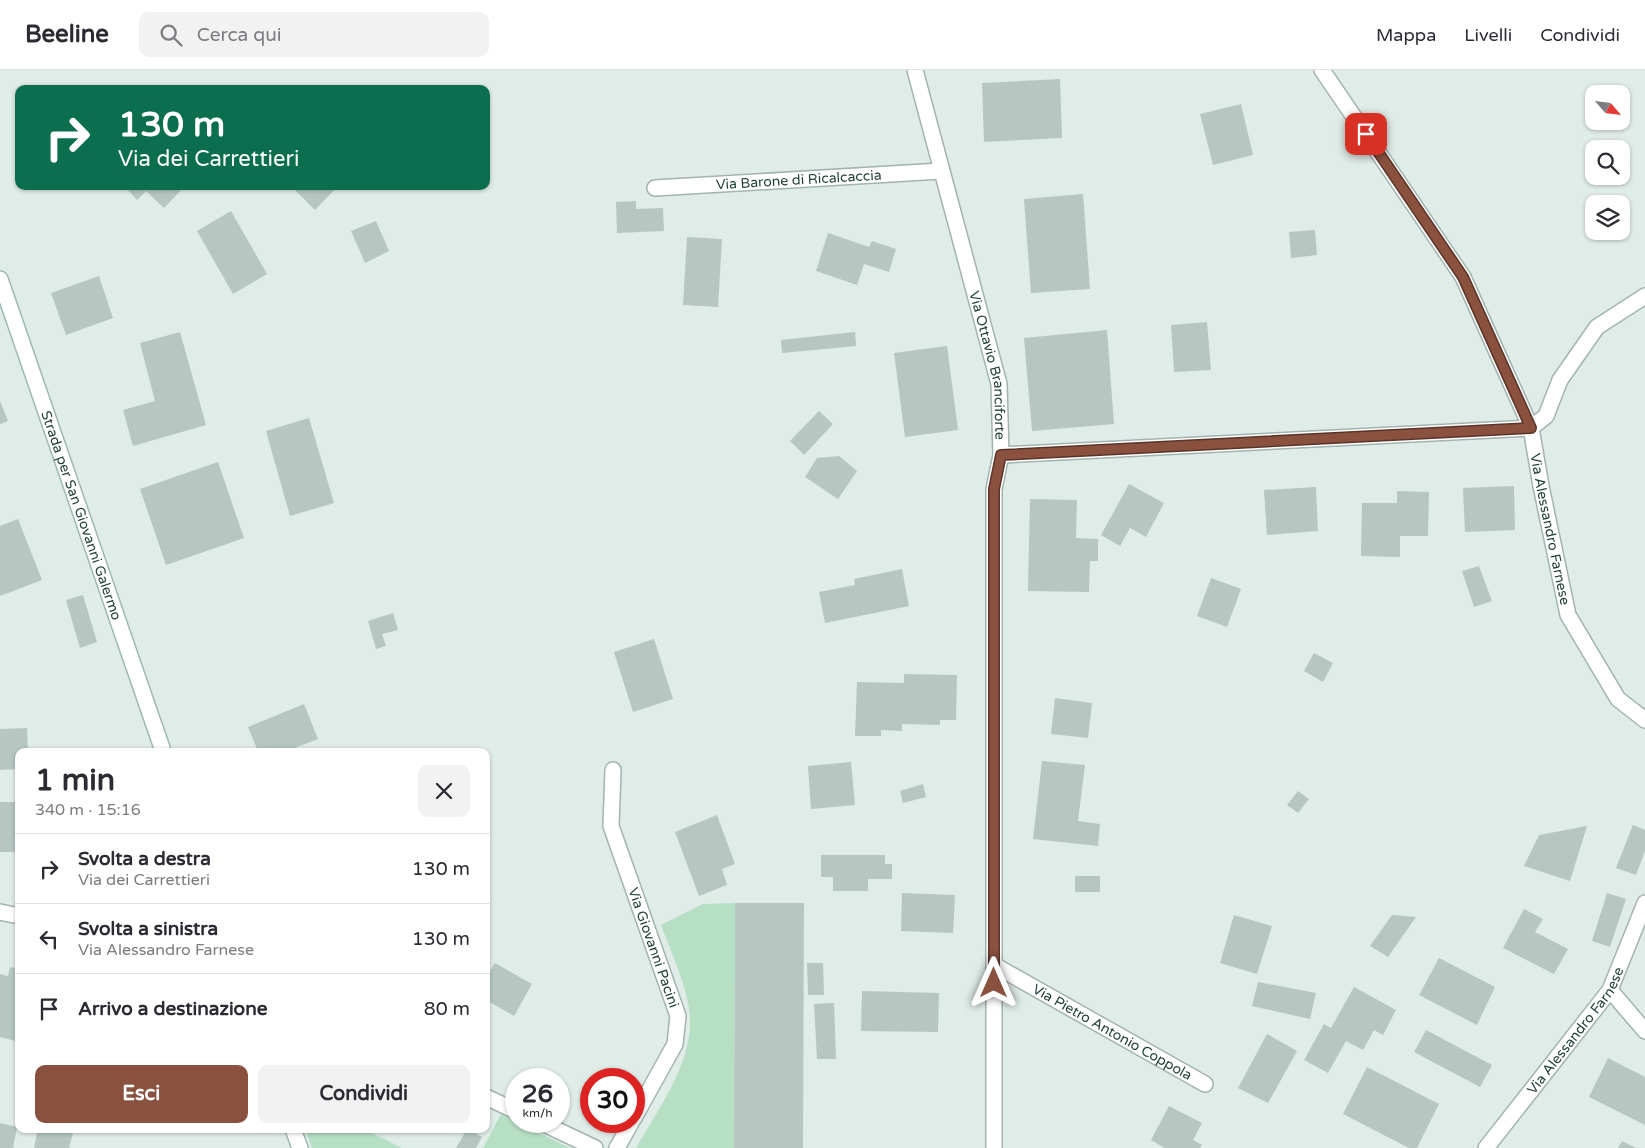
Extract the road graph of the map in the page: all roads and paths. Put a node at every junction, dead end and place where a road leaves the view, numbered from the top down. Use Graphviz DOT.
graph roads {
  1 [pos="915,70"];
  2 [pos="1322,70"];
  3 [pos="940,171"];
  4 [pos="655,188"];
  5 [pos="0,279"];
  6 [pos="1645,296"];
  7 [pos="1531,428"];
  8 [pos="1001,455"];
  9 [pos="1645,720"];
  10 [pos="162,748"];
  11 [pos="613,770"];
  12 [pos="1645,903"];
  13 [pos="0,912"];
  14 [pos="15,915"];
  15 [pos="994,965"];
  16 [pos="1610,990"];
  17 [pos="1645,1031"];
  18 [pos="1205,1084"];
  19 [pos="490,1098"];
  20 [pos="645,1098"];
  21 [pos="505,1106"];
  22 [pos="294,1133"];
  23 [pos="563,1133"];
  24 [pos="626,1133"];
  25 [pos="300,1148"];
  26 [pos="594,1148"];
  27 [pos="618,1148"];
  28 [pos="994,1148"];
  29 [pos="1486,1148"];
  1 -- 3 [label="street, Via Ottavio Branciforte"];
  2 -- 7 [label="street, Via Alessandro Farnese"];
  3 -- 4 [label="street, Via Barone di Ricalcaccia"];
  3 -- 8 [label="street, Via Ottavio Branciforte"];
  5 -- 10 [label="street, Strada per San Giovanni Galermo"];
  6 -- 7 [label="street"];
  7 -- 8 [label="street"];
  7 -- 9 [label="street, Via Alessandro Farnese"];
  8 -- 15 [label="street, Via Ottavio Branciforte"];
  11 -- 20 [label="street, Via Giovanni Pacini"];
  12 -- 16 [label="street, Via Alessandro Farnese"];
  13 -- 14 [label="street"];
  15 -- 18 [label="street, Via Pietro Antonio Coppola"];
  15 -- 28 [label="street, Via Ottavio Branciforte"];
  16 -- 17 [label="street"];
  16 -- 29 [label="street, Via Alessandro Farnese"];
  19 -- 21 [label="street"];
  22 -- 25 [label="street"];
  23 -- 26 [label="street"];
  24 -- 27 [label="street, Via Giovanni Pacini"];
}
